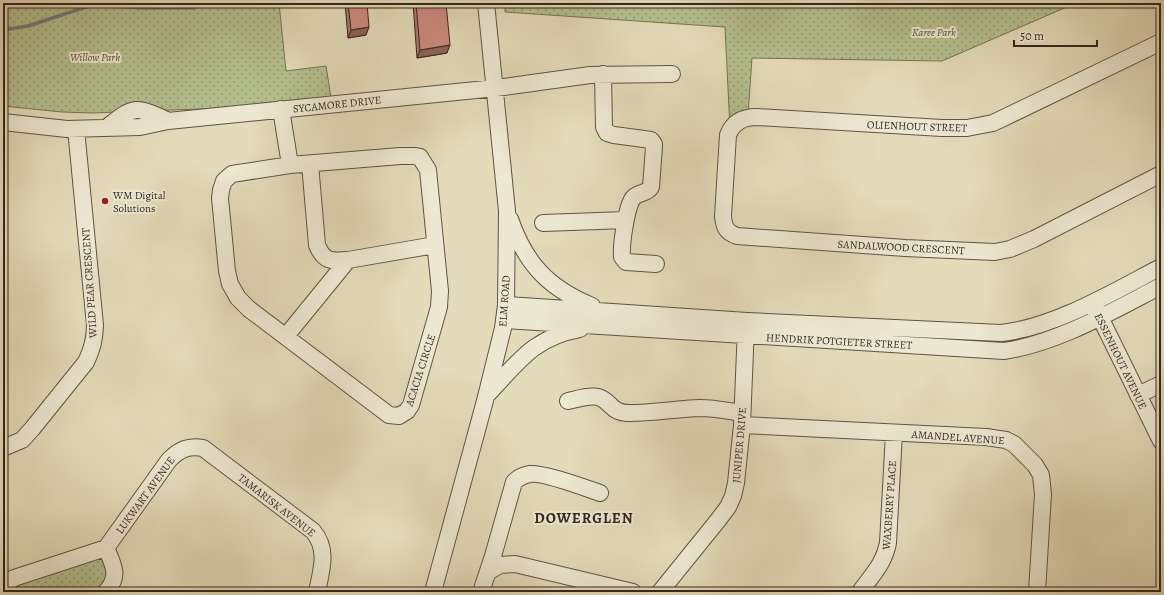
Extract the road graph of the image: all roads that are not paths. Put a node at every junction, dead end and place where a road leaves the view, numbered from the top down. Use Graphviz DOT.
graph roads {
  1 [pos="486,3"];
  2 [pos="1161,42"];
  3 [pos="493,62"];
  4 [pos="603,74"];
  5 [pos="672,74"];
  6 [pos="521,85"];
  7 [pos="496,88"];
  8 [pos="281,109"];
  9 [pos="498,110"];
  10 [pos="3,122"];
  11 [pos="76,129"];
  12 [pos="731,130"];
  13 [pos="310,164"];
  14 [pos="290,165"];
  15 [pos="1161,174"];
  16 [pos="507,211"];
  17 [pos="626,220"];
  18 [pos="543,222"];
  19 [pos="435,245"];
  20 [pos="348,260"];
  21 [pos="656,264"];
  22 [pos="1161,267"];
  23 [pos="1161,286"];
  24 [pos="1092,302"];
  25 [pos="601,310"];
  26 [pos="505,312"];
  27 [pos="1100,317"];
  28 [pos="608,325"];
  29 [pos="746,328"];
  30 [pos="286,336"];
  31 [pos="1161,384"];
  32 [pos="1138,395"];
  33 [pos="486,397"];
  34 [pos="568,401"];
  35 [pos="742,419"];
  36 [pos="894,433"];
  37 [pos="1161,441"];
  38 [pos="188,447"];
  39 [pos="3,448"];
  40 [pos="600,493"];
  41 [pos="497,543"];
  42 [pos="106,548"];
  43 [pos="515,564"];
  44 [pos="488,572"];
  45 [pos="3,585"];
  46 [pos="106,592"];
  47 [pos="317,592"];
  48 [pos="432,592"];
  49 [pos="481,592"];
  50 [pos="633,592"];
  51 [pos="660,592"];
  52 [pos="860,592"];
  53 [pos="1037,592"];
  1 -- 3 [label="street, ELM ROAD"];
  2 -- 12 [label="street, OLIENHOUT STREET"];
  3 -- 6 [label="street"];
  3 -- 7 [label="street, ELM ROAD"];
  4 -- 5 [label="street, SYCAMORE DRIVE"];
  4 -- 6 [label="street, SYCAMORE DRIVE"];
  4 -- 17 [label="street"];
  6 -- 7 [label="street, SYCAMORE DRIVE"];
  6 -- 9 [label="street"];
  7 -- 8 [label="street, SYCAMORE DRIVE"];
  7 -- 9 [label="street, ELM ROAD"];
  8 -- 11 [label="street, SYCAMORE DRIVE"];
  8 -- 14 [label="street"];
  9 -- 16 [label="street, ELM ROAD"];
  10 -- 11 [label="street, SYCAMORE DRIVE"];
  11 -- 39 [label="street, WILD PEAR CRESCENT"];
  12 -- 15 [label="street, SANDALWOOD CRESCENT"];
  13 -- 14 [label="street, ACACIA CIRCLE"];
  13 -- 19 [label="street, ACACIA CIRCLE"];
  13 -- 20 [label="street"];
  14 -- 30 [label="street, ACACIA CIRCLE"];
  16 -- 25 [label="street"];
  16 -- 26 [label="street, ELM ROAD"];
  17 -- 18 [label="street"];
  17 -- 21 [label="street"];
  19 -- 20 [label="street"];
  19 -- 30 [label="street, ACACIA CIRCLE"];
  20 -- 30 [label="street"];
  22 -- 24 [label="street, HENDRIK POTGIETER STREET"];
  23 -- 27 [label="street, HENDRIK POTGIETER STREET"];
  24 -- 27 [label="street, ESSENHOUT AVENUE"];
  24 -- 29 [label="street, HENDRIK POTGIETER STREET"];
  25 -- 26 [label="street, HENDRIK POTGIETER STREET"];
  25 -- 29 [label="street, HENDRIK POTGIETER STREET"];
  26 -- 28 [label="street, HENDRIK POTGIETER STREET"];
  26 -- 33 [label="street, ELM ROAD"];
  27 -- 29 [label="street, HENDRIK POTGIETER STREET"];
  27 -- 32 [label="street, ESSENHOUT AVENUE"];
  28 -- 29 [label="street, HENDRIK POTGIETER STREET"];
  28 -- 33 [label="street"];
  29 -- 35 [label="street, JUNIPER DRIVE"];
  31 -- 32 [label="street"];
  32 -- 37 [label="street, ESSENHOUT AVENUE"];
  33 -- 48 [label="street, ELM ROAD"];
  34 -- 35 [label="street, AMANDEL AVENUE"];
  35 -- 36 [label="street, AMANDEL AVENUE"];
  35 -- 51 [label="street, JUNIPER DRIVE"];
  36 -- 52 [label="street, WAXBERRY PLACE"];
  36 -- 53 [label="street, AMANDEL AVENUE"];
  38 -- 42 [label="street, LUKWART AVENUE"];
  38 -- 47 [label="street, TAMARISK AVENUE"];
  40 -- 41 [label="street"];
  41 -- 43 [label="street"];
  41 -- 44 [label="street"];
  42 -- 45 [label="street"];
  42 -- 46 [label="street"];
  43 -- 44 [label="street"];
  43 -- 50 [label="street"];
  44 -- 49 [label="street"];
}
